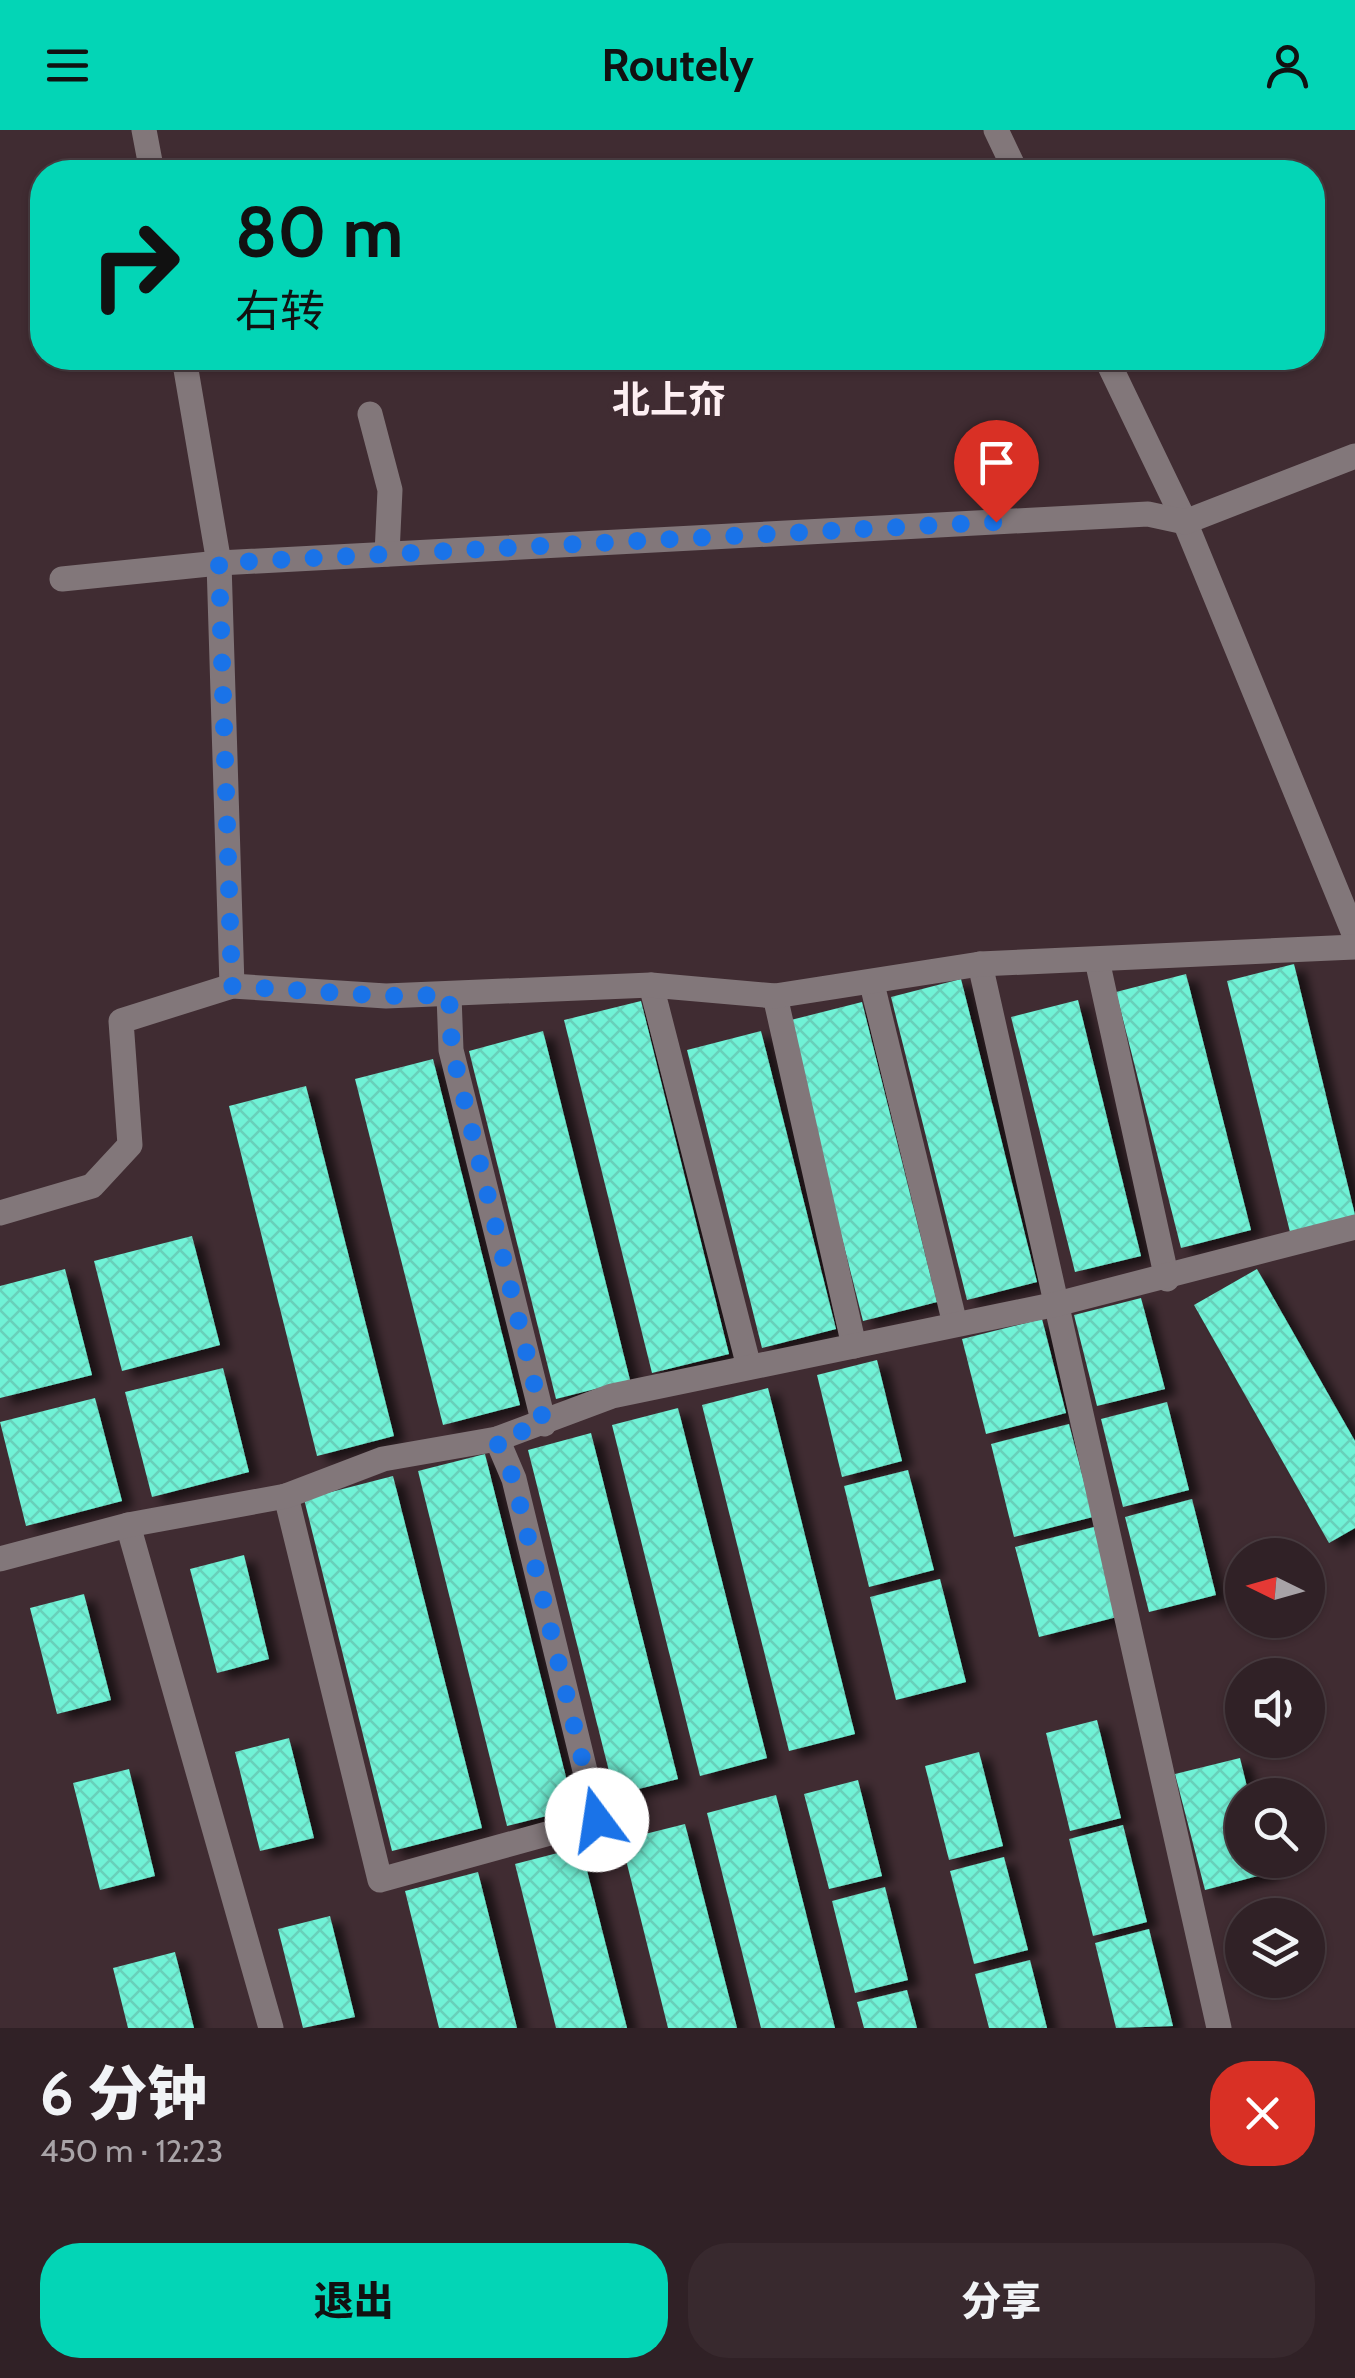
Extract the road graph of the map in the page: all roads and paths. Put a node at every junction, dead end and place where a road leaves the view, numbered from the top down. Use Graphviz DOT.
graph roads {
  1 [pos="144,130"];
  2 [pos="996,130"];
  3 [pos="150,160"];
  4 [pos="1010,160"];
  5 [pos="186,370"];
  6 [pos="1112,370"];
  7 [pos="370,414"];
  8 [pos="1355,456"];
  9 [pos="1185,522"];
  10 [pos="387,554"];
  11 [pos="219,563"];
  12 [pos="62,579"];
  13 [pos="1355,936"];
  14 [pos="1355,947"];
  15 [pos="1096,960"];
  16 [pos="980,964"];
  17 [pos="872,984"];
  18 [pos="650,985"];
  19 [pos="232,986"];
  20 [pos="449,995"];
  21 [pos="775,996"];
  22 [pos="0,1213"];
  23 [pos="1355,1227"];
  24 [pos="1167,1279"];
  25 [pos="1057,1304"];
  26 [pos="954,1324"];
  27 [pos="854,1346"];
  28 [pos="749,1367"];
  29 [pos="544,1424"];
  30 [pos="496,1440"];
  31 [pos="286,1496"];
  32 [pos="128,1526"];
  33 [pos="0,1559"];
  34 [pos="271,2028"];
  35 [pos="1219,2028"];
  1 -- 3 [label="street"];
  2 -- 4 [label="street"];
  5 -- 11 [label="street"];
  6 -- 9 [label="street"];
  7 -- 10 [label="street"];
  8 -- 9 [label="street"];
  9 -- 10 [label="street"];
  9 -- 13 [label="street"];
  10 -- 11 [label="street"];
  11 -- 12 [label="street"];
  11 -- 19 [label="street"];
  14 -- 15 [label="street"];
  15 -- 16 [label="street"];
  15 -- 24 [label="street"];
  16 -- 17 [label="street"];
  16 -- 25 [label="street"];
  17 -- 21 [label="street"];
  17 -- 26 [label="street"];
  18 -- 20 [label="street"];
  18 -- 21 [label="street"];
  18 -- 28 [label="street"];
  19 -- 20 [label="street"];
  19 -- 22 [label="street"];
  20 -- 29 [label="street"];
  21 -- 27 [label="street"];
  23 -- 24 [label="street"];
  24 -- 25 [label="street"];
  25 -- 26 [label="street"];
  25 -- 35 [label="street"];
  26 -- 27 [label="street"];
  27 -- 28 [label="street"];
  28 -- 29 [label="street"];
  29 -- 30 [label="street"];
  30 -- 31 [label="street"];
  30 -- 31 [label="street"];
  31 -- 32 [label="street"];
  32 -- 33 [label="street"];
  32 -- 34 [label="street"];
}
